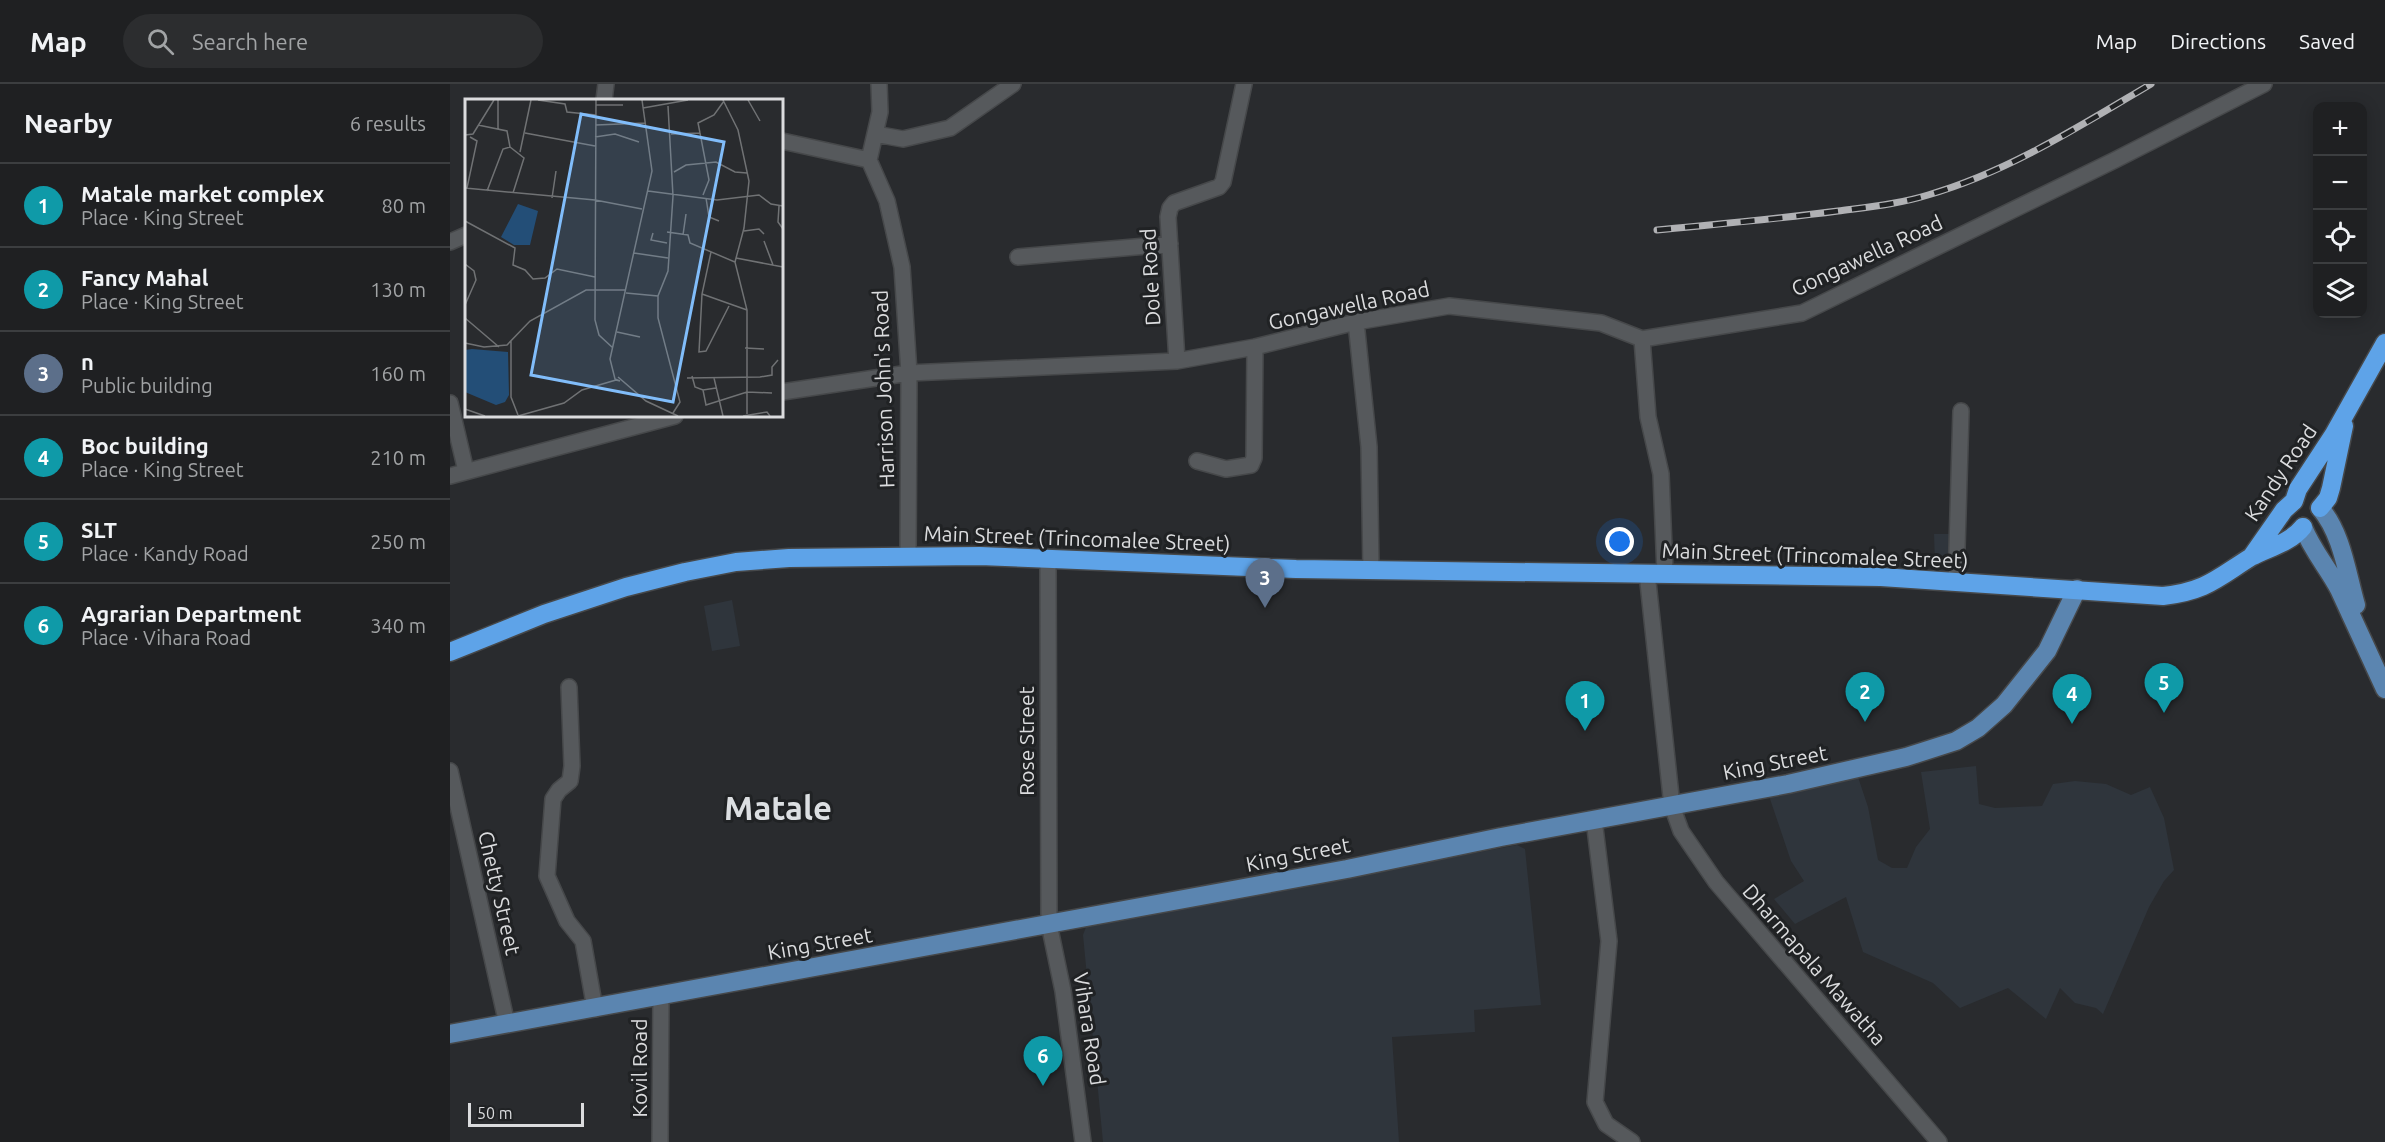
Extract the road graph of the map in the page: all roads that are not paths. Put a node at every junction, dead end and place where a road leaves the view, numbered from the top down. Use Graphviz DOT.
graph roads {
  1 [pos="606,84"];
  2 [pos="879,84"];
  3 [pos="1013,84"];
  4 [pos="1244,84"];
  5 [pos="2264,84"];
  6 [pos="604,99"];
  7 [pos="875,134"];
  8 [pos="783,141"];
  9 [pos="869,160"];
  10 [pos="465,235"];
  11 [pos="450,242"];
  12 [pos="1170,244"];
  13 [pos="1018,257"];
  14 [pos="1356,322"];
  15 [pos="1642,339"];
  16 [pos="2385,343"];
  17 [pos="1255,347"];
  18 [pos="1177,361"];
  19 [pos="909,373"];
  20 [pos="783,392"];
  21 [pos="450,404"];
  22 [pos="1961,411"];
  23 [pos="2347,413"];
  24 [pos="671,417"];
  25 [pos="1197,461"];
  26 [pos="466,471"];
  27 [pos="450,476"];
  28 [pos="2294,501"];
  29 [pos="2320,508"];
  30 [pos="2303,527"];
  31 [pos="908,556"];
  32 [pos="2251,557"];
  33 [pos="1048,558"];
  34 [pos="1371,570"];
  35 [pos="1656,573"];
  36 [pos="1956,582"];
  37 [pos="2077,589"];
  38 [pos="2367,651"];
  39 [pos="450,652"];
  40 [pos="569,687"];
  41 [pos="2385,689"];
  42 [pos="450,771"];
  43 [pos="1672,806"];
  44 [pos="1594,820"];
  45 [pos="1049,924"];
  46 [pos="661,995"];
  47 [pos="596,1009"];
  48 [pos="507,1024"];
  49 [pos="450,1035"];
  50 [pos="660,1142"];
  51 [pos="1083,1142"];
  52 [pos="1632,1142"];
  53 [pos="1939,1142"];
  1 -- 6 [label="street"];
  2 -- 7 [label="street"];
  3 -- 7 [label="street"];
  4 -- 12 [label="street, Dole Road"];
  5 -- 15 [label="street, Gongawella Road"];
  7 -- 9 [label="street"];
  8 -- 9 [label="street"];
  9 -- 19 [label="street, Harrison John's Road"];
  10 -- 11 [label="street"];
  12 -- 13 [label="street"];
  12 -- 18 [label="street, Dole Road"];
  14 -- 15 [label="street, Gongawella Road"];
  14 -- 17 [label="street, Gongawella Road"];
  14 -- 34 [label="street"];
  15 -- 35 [label="street, Dharmapala Mawatha"];
  16 -- 23 [label="highway, Kandy Road"];
  17 -- 18 [label="street, Gongawella Road"];
  17 -- 25 [label="street"];
  18 -- 19 [label="street, Gongawella Road"];
  19 -- 20 [label="street, Gongawella Road"];
  19 -- 31 [label="street, Harrison John's Road"];
  21 -- 26 [label="street"];
  22 -- 36 [label="street"];
  23 -- 28 [label="highway, Kandy Road"];
  23 -- 29 [label="highway, Kandy Road"];
  24 -- 26 [label="street"];
  26 -- 27 [label="street"];
  28 -- 29 [label="highway"];
  28 -- 30 [label="highway"];
  28 -- 32 [label="highway, Kandy Road"];
  29 -- 30 [label="highway"];
  29 -- 38 [label="main road"];
  30 -- 32 [label="highway, Kandy Road"];
  30 -- 38 [label="main road"];
  31 -- 33 [label="highway, Main Street (Trincomalee Street)"];
  31 -- 39 [label="highway, Main Street (Trincomalee Street)"];
  32 -- 37 [label="highway, Kandy Road"];
  33 -- 34 [label="highway, Main Street (Trincomalee Street)"];
  33 -- 45 [label="street, Rose Street"];
  34 -- 35 [label="highway, Main Street (Trincomalee Street)"];
  35 -- 36 [label="highway, Main Street (Trincomalee Street)"];
  35 -- 43 [label="street, Dharmapala Mawatha"];
  36 -- 37 [label="highway, Main Street (Trincomalee Street)"];
  37 -- 43 [label="main road, King Street"];
  38 -- 41 [label="main road"];
  40 -- 47 [label="street"];
  42 -- 48 [label="street, Chetty Street"];
  43 -- 44 [label="main road, King Street"];
  43 -- 53 [label="street, Dharmapala Mawatha"];
  44 -- 45 [label="main road, King Street"];
  44 -- 52 [label="street"];
  45 -- 46 [label="main road, King Street"];
  45 -- 51 [label="street, Vihara Road"];
  46 -- 47 [label="main road, King Street"];
  46 -- 50 [label="street, Kovil Road"];
  47 -- 48 [label="main road, King Street"];
  48 -- 49 [label="main road, King Street"];
}
